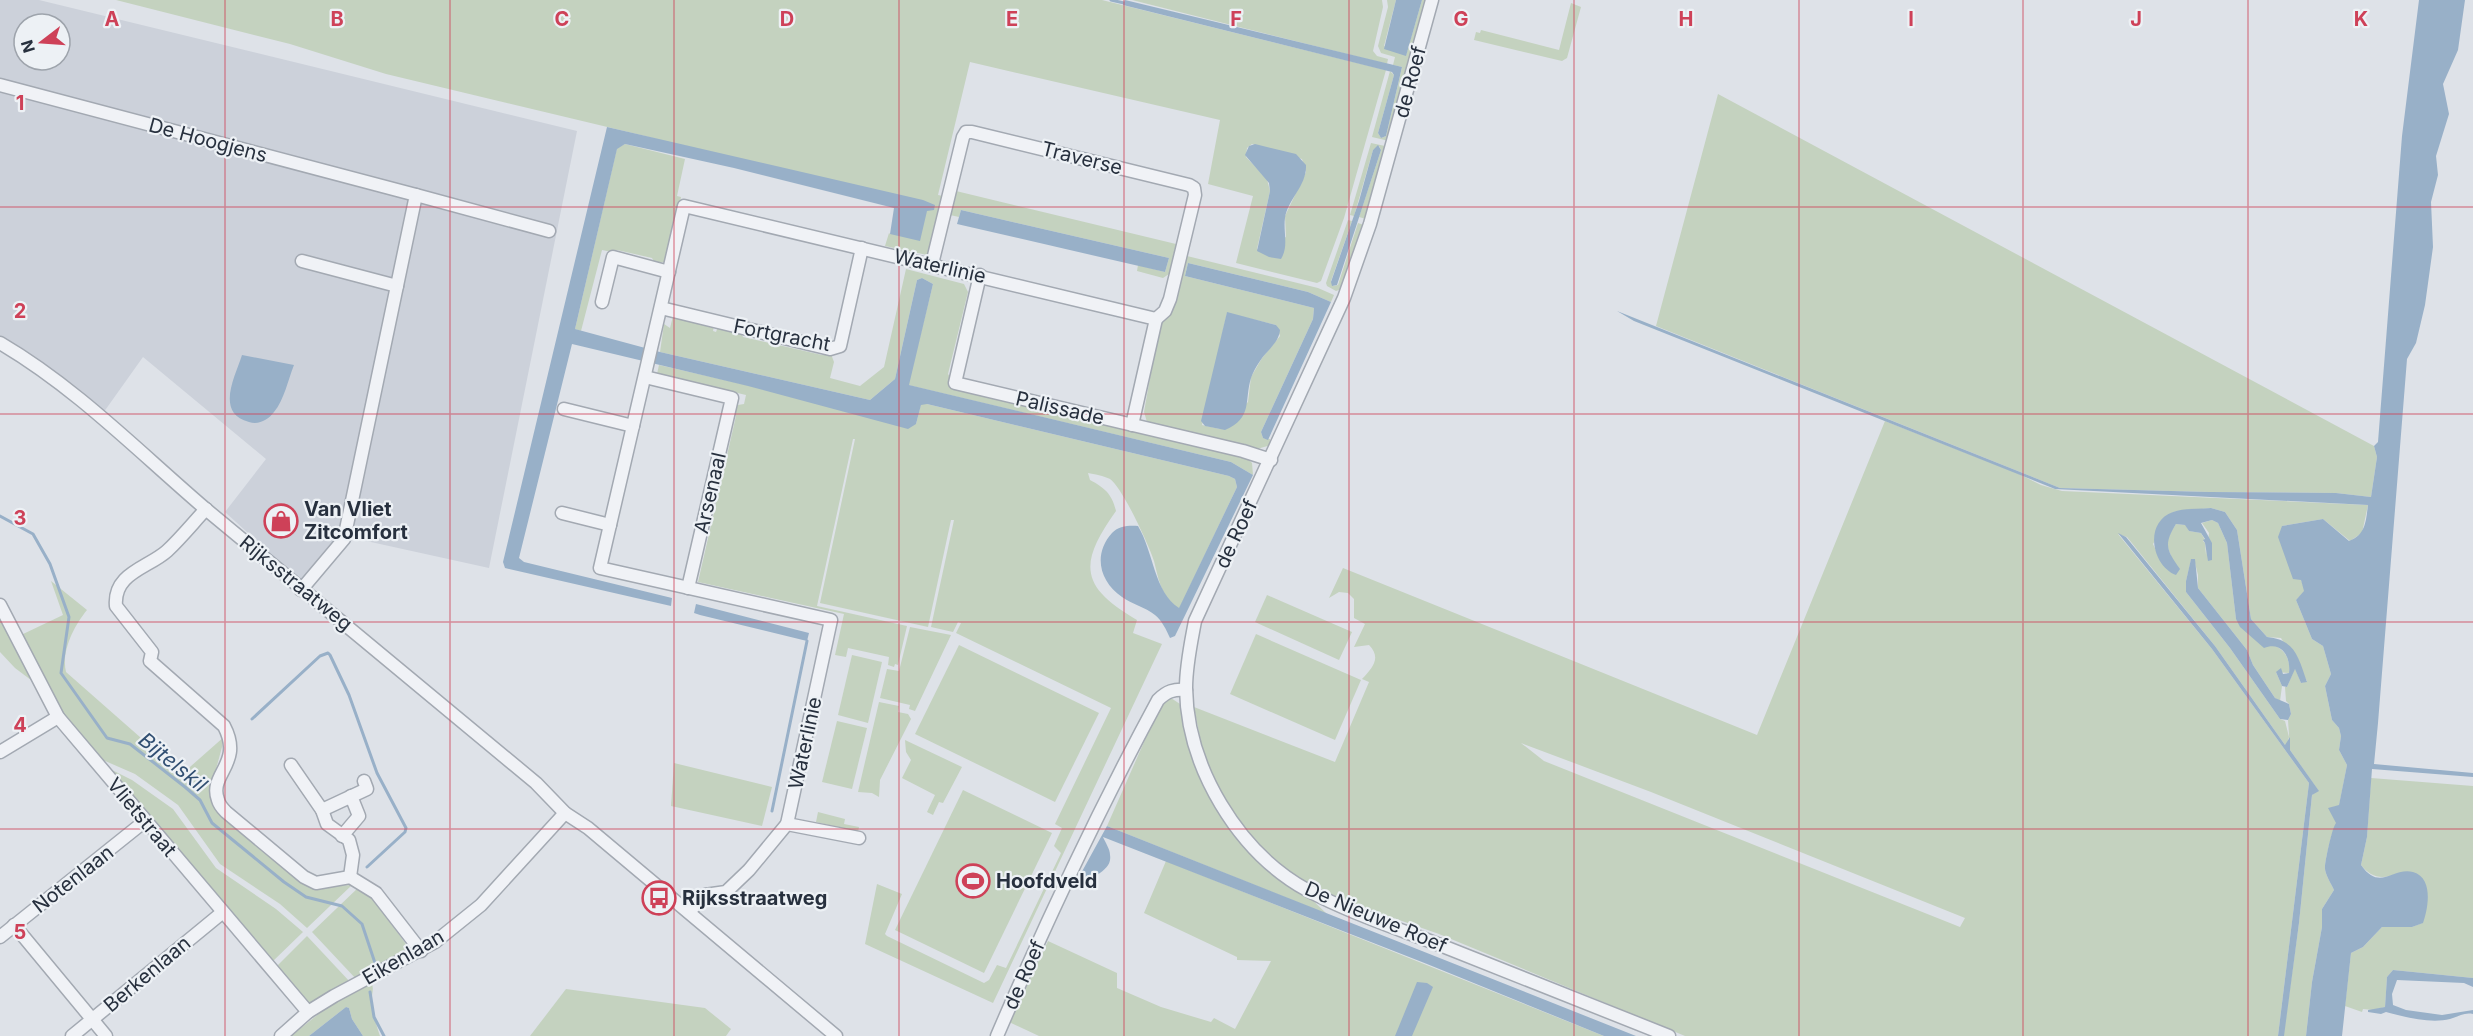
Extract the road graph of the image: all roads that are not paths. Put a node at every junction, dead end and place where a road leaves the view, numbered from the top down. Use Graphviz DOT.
graph roads {
  1 [pos="1432,0"];
  2 [pos="0,85"];
  3 [pos="417,195"];
  4 [pos="549,231"];
  5 [pos="862,248"];
  6 [pos="302,261"];
  7 [pos="932,264"];
  8 [pos="669,272"];
  9 [pos="980,275"];
  10 [pos="397,286"];
  11 [pos="602,302"];
  12 [pos="661,308"];
  13 [pos="1156,319"];
  14 [pos="0,343"];
  15 [pos="646,372"];
  16 [pos="564,409"];
  17 [pos="1132,425"];
  18 [pos="633,426"];
  19 [pos="1271,460"];
  20 [pos="206,509"];
  21 [pos="562,513"];
  22 [pos="610,525"];
  23 [pos="688,588"];
  24 [pos="301,590"];
  25 [pos="0,605"];
  26 [pos="1186,690"];
  27 [pos="58,717"];
  28 [pos="0,752"];
  29 [pos="291,765"];
  30 [pos="364,781"];
  31 [pos="351,796"];
  32 [pos="322,810"];
  33 [pos="565,813"];
  34 [pos="145,821"];
  35 [pos="787,824"];
  36 [pos="342,836"];
  37 [pos="859,838"];
  38 [pos="350,877"];
  39 [pos="223,912"];
  40 [pos="689,912"];
  41 [pos="14,926"];
  42 [pos="0,937"];
  43 [pos="421,951"];
  44 [pos="308,1012"];
  45 [pos="92,1019"];
  46 [pos="72,1036"];
  47 [pos="106,1036"];
  48 [pos="281,1036"];
  49 [pos="836,1036"];
  50 [pos="997,1036"];
  51 [pos="1669,1036"];
  1 -- 19 [label="street, de Roef"];
  2 -- 3 [label="street, De Hoogjens"];
  3 -- 4 [label="street, De Hoogjens"];
  3 -- 10 [label="street"];
  5 -- 7 [label="street, Waterlinie"];
  5 -- 8 [label="street, Waterlinie"];
  5 -- 12 [label="street, Fortgracht"];
  6 -- 10 [label="street"];
  7 -- 9 [label="street, Waterlinie"];
  7 -- 13 [label="street, Traverse"];
  8 -- 11 [label="street"];
  8 -- 12 [label="street, Waterlinie"];
  9 -- 13 [label="street, Waterlinie"];
  9 -- 17 [label="street, Palissade"];
  10 -- 24 [label="street"];
  12 -- 15 [label="street, Waterlinie"];
  13 -- 17 [label="street"];
  14 -- 20 [label="street, Rijksstraatweg"];
  15 -- 18 [label="street, Waterlinie"];
  15 -- 23 [label="street, Arsenaal"];
  16 -- 18 [label="street"];
  17 -- 19 [label="street, Palissade"];
  18 -- 22 [label="street, Waterlinie"];
  19 -- 26 [label="street, de Roef"];
  20 -- 24 [label="street, Rijksstraatweg"];
  20 -- 38 [label="street"];
  21 -- 22 [label="street"];
  22 -- 23 [label="street, Waterlinie"];
  23 -- 35 [label="street, Waterlinie"];
  24 -- 33 [label="street, Rijksstraatweg"];
  25 -- 27 [label="street, Vlietstraat"];
  26 -- 50 [label="street, de Roef"];
  26 -- 51 [label="street, De Nieuwe Roef"];
  27 -- 28 [label="street"];
  27 -- 34 [label="street, Vlietstraat"];
  29 -- 32 [label="street"];
  30 -- 31 [label="street"];
  31 -- 32 [label="street"];
  31 -- 36 [label="street"];
  32 -- 36 [label="street"];
  33 -- 40 [label="street, Rijksstraatweg"];
  33 -- 43 [label="street, Eikenlaan"];
  34 -- 39 [label="street, Vlietstraat"];
  34 -- 41 [label="street, Notenlaan"];
  35 -- 37 [label="street"];
  35 -- 40 [label="street, Waterlinie"];
  36 -- 38 [label="street"];
  38 -- 43 [label="street"];
  39 -- 44 [label="street, Vlietstraat"];
  39 -- 45 [label="street, Berkenlaan"];
  40 -- 49 [label="street, Rijksstraatweg"];
  41 -- 42 [label="street, Notenlaan"];
  41 -- 45 [label="street"];
  43 -- 44 [label="street, Eikenlaan"];
  44 -- 48 [label="street, Eikenlaan"];
  45 -- 46 [label="street, Berkenlaan"];
  45 -- 47 [label="street"];
}
